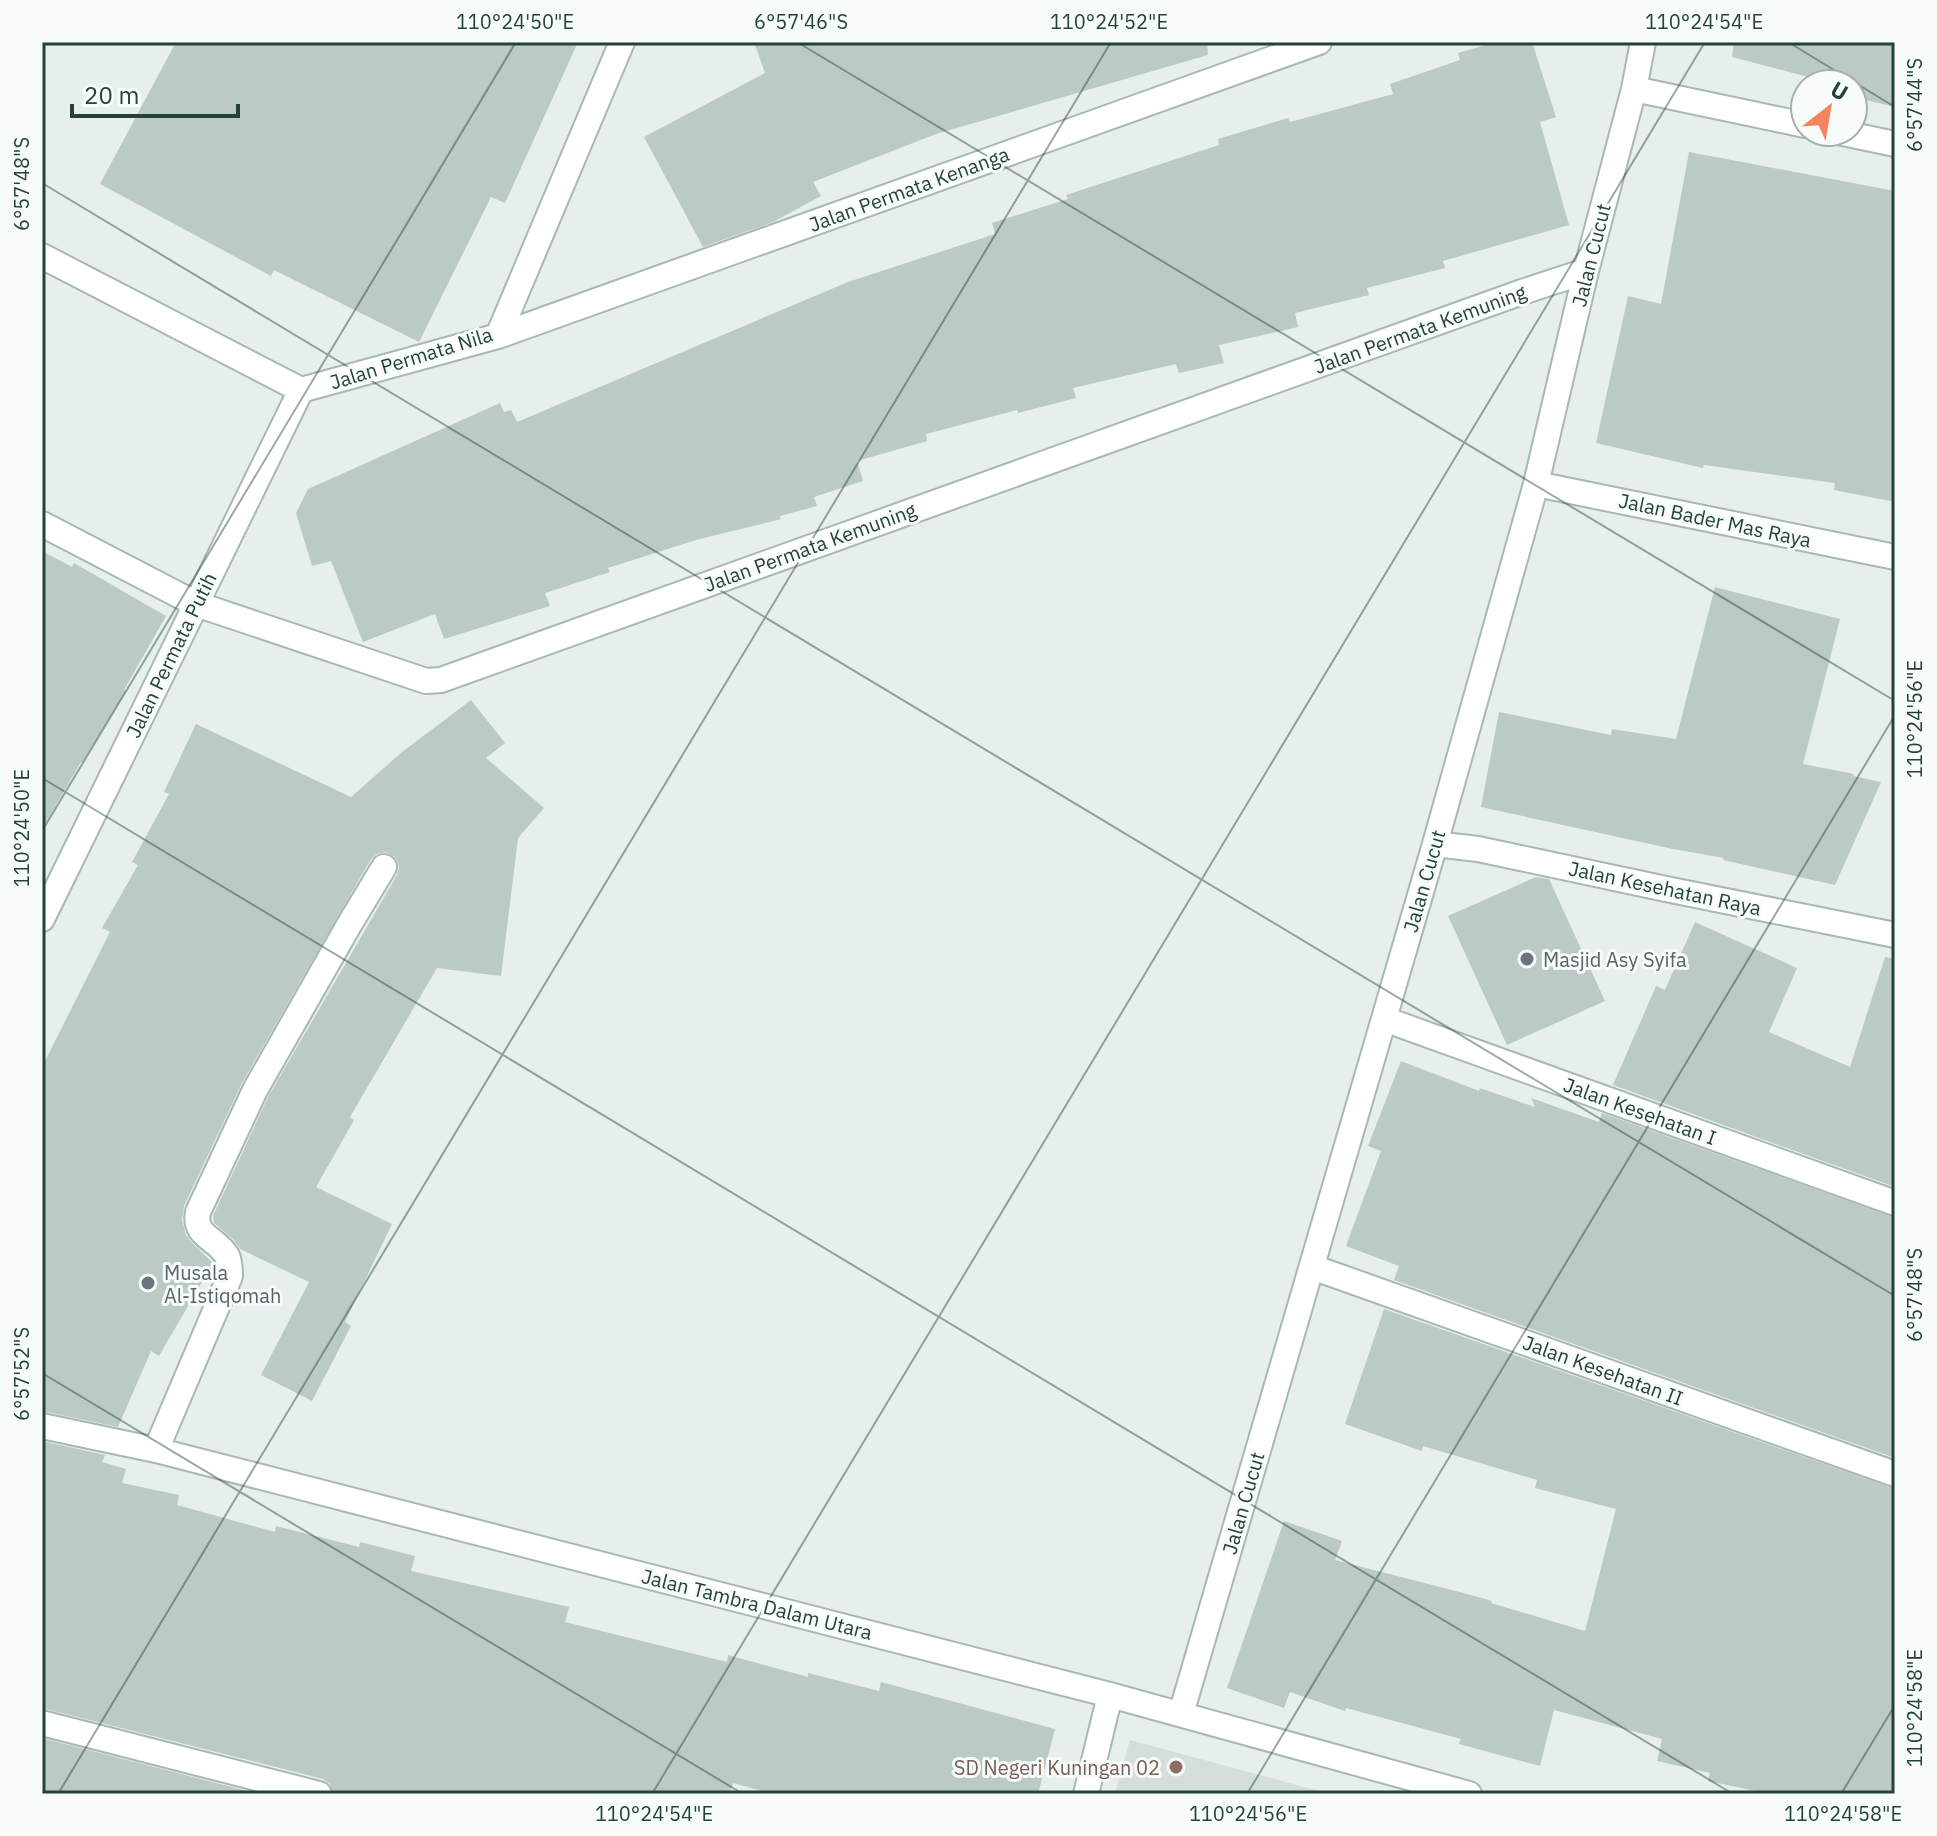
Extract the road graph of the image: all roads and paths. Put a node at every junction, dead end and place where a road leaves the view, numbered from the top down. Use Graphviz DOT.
graph roads {
  1 [pos="622,42"];
  2 [pos="1319,42"];
  3 [pos="1643,42"];
  4 [pos="1634,89"];
  5 [pos="1789,122"];
  6 [pos="1869,139"];
  7 [pos="1895,144"];
  8 [pos="42,256"];
  9 [pos="1586,271"];
  10 [pos="498,336"];
  11 [pos="301,390"];
  12 [pos="1536,484"];
  13 [pos="42,524"];
  14 [pos="1895,557"];
  15 [pos="196,604"];
  16 [pos="1435,844"];
  17 [pos="384,867"];
  18 [pos="42,919"];
  19 [pos="1895,935"];
  20 [pos="1384,1019"];
  21 [pos="1895,1203"];
  22 [pos="1312,1267"];
  23 [pos="42,1426"];
  24 [pos="156,1450"];
  25 [pos="1895,1474"];
  26 [pos="1110,1695"];
  27 [pos="1181,1714"];
  28 [pos="42,1723"];
  29 [pos="319,1794"];
  30 [pos="1086,1794"];
  31 [pos="1469,1794"];
  1 -- 10 [label="street, Jalan Permata Nila"];
  2 -- 10 [label="street, Jalan Permata Kenanga"];
  3 -- 4 [label="street, Jalan Cucut"];
  4 -- 5 [label="street"];
  4 -- 9 [label="street, Jalan Cucut"];
  6 -- 7 [label="street"];
  8 -- 11 [label="street"];
  9 -- 12 [label="street, Jalan Cucut"];
  9 -- 15 [label="street, Jalan Permata Kemuning"];
  10 -- 11 [label="street, Jalan Permata Nila"];
  11 -- 15 [label="street, Jalan Permata Putih"];
  12 -- 14 [label="street, Jalan Bader Mas Raya"];
  12 -- 16 [label="street, Jalan Cucut"];
  13 -- 15 [label="street, Jalan Permata Kemuning"];
  15 -- 18 [label="street, Jalan Permata Putih"];
  16 -- 19 [label="street, Jalan Kesehatan Raya"];
  16 -- 20 [label="street, Jalan Cucut"];
  17 -- 24 [label="street"];
  20 -- 21 [label="street, Jalan Kesehatan I"];
  20 -- 22 [label="street, Jalan Cucut"];
  22 -- 25 [label="street, Jalan Kesehatan II"];
  22 -- 27 [label="street, Jalan Cucut"];
  23 -- 24 [label="street, Jalan Tambra Dalam Utara"];
  24 -- 26 [label="street, Jalan Tambra Dalam Utara"];
  26 -- 27 [label="street, Jalan Tambra Dalam Utara"];
  26 -- 30 [label="street"];
  27 -- 31 [label="street, Jalan Tambra Dalam Utara"];
  28 -- 29 [label="street"];
}
